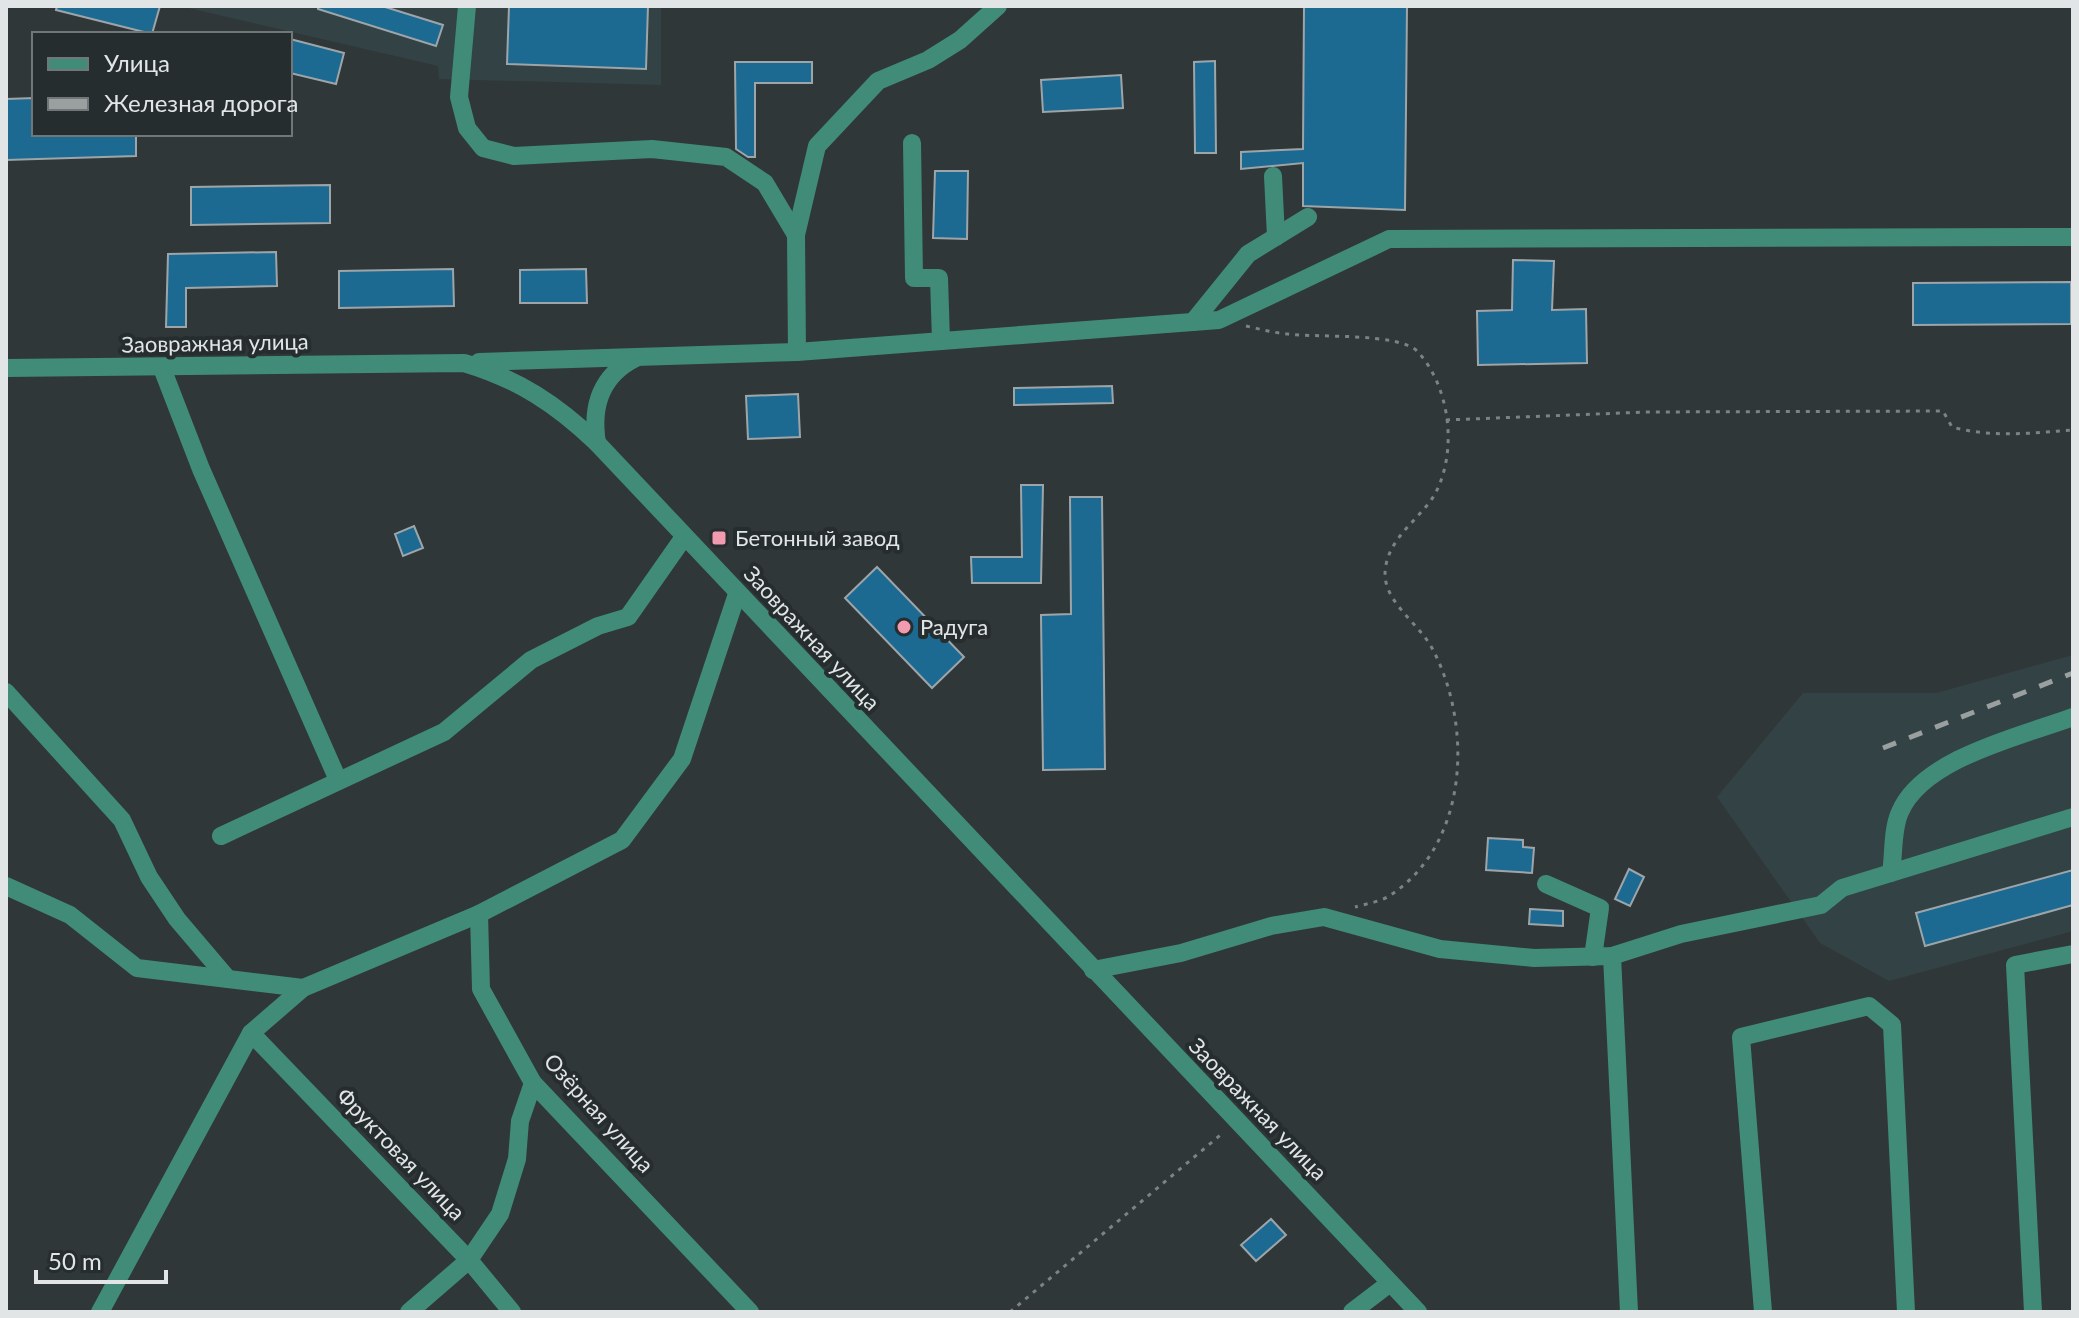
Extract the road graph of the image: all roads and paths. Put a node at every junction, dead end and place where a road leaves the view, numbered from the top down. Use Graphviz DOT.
graph roads {
  1 [pos="467,6"];
  2 [pos="998,6"];
  3 [pos="912,143"];
  4 [pos="1273,176"];
  5 [pos="1308,217"];
  6 [pos="796,235"];
  7 [pos="1276,237"];
  8 [pos="2073,237"];
  9 [pos="1219,320"];
  10 [pos="1193,322"];
  11 [pos="941,341"];
  12 [pos="797,352"];
  13 [pos="639,357"];
  14 [pos="464,363"];
  15 [pos="6,368"];
  16 [pos="162,368"];
  17 [pos="1446,420"];
  18 [pos="2073,430"];
  19 [pos="597,443"];
  20 [pos="684,537"];
  21 [pos="737,594"];
  22 [pos="6,692"];
  23 [pos="2073,717"];
  24 [pos="338,780"];
  25 [pos="2073,817"];
  26 [pos="221,836"];
  27 [pos="1891,873"];
  28 [pos="1546,884"];
  29 [pos="6,886"];
  30 [pos="479,914"];
  31 [pos="1324,917"];
  32 [pos="2073,954"];
  33 [pos="1612,956"];
  34 [pos="1593,957"];
  35 [pos="1093,970"];
  36 [pos="228,979"];
  37 [pos="303,988"];
  38 [pos="251,1033"];
  39 [pos="533,1083"];
  40 [pos="1236,1121"];
  41 [pos="469,1260"];
  42 [pos="1390,1283"];
  43 [pos="100,1312"];
  44 [pos="409,1312"];
  45 [pos="512,1312"];
  46 [pos="750,1312"];
  47 [pos="1010,1312"];
  48 [pos="1352,1312"];
  49 [pos="1418,1312"];
  50 [pos="1629,1312"];
  51 [pos="1763,1312"];
  52 [pos="1906,1312"];
  53 [pos="2033,1312"];
  1 -- 6 [label="street"];
  2 -- 6 [label="street"];
  3 -- 11 [label="street"];
  4 -- 7 [label="street"];
  5 -- 7 [label="street"];
  6 -- 12 [label="street"];
  7 -- 10 [label="street"];
  8 -- 9 [label="street"];
  9 -- 10 [label="street"];
  9 -- 17 [label="path"];
  10 -- 11 [label="street"];
  11 -- 12 [label="street"];
  12 -- 13 [label="street"];
  13 -- 14 [label="street"];
  13 -- 19 [label="street"];
  14 -- 16 [label="street, Заовражная улица"];
  14 -- 19 [label="street, Заовражная улица"];
  15 -- 16 [label="street, Заовражная улица"];
  16 -- 24 [label="street"];
  17 -- 18 [label="path"];
  17 -- 31 [label="path"];
  19 -- 20 [label="street, Заовражная улица"];
  20 -- 21 [label="street, Заовражная улица"];
  20 -- 24 [label="street"];
  21 -- 30 [label="street"];
  21 -- 35 [label="street, Заовражная улица"];
  22 -- 36 [label="street"];
  23 -- 27 [label="street"];
  24 -- 26 [label="street"];
  25 -- 27 [label="street"];
  27 -- 33 [label="street"];
  28 -- 34 [label="street"];
  29 -- 36 [label="street"];
  30 -- 37 [label="street"];
  30 -- 39 [label="street, Озёрная улица"];
  31 -- 34 [label="street"];
  31 -- 35 [label="street"];
  32 -- 53 [label="street"];
  33 -- 34 [label="street"];
  33 -- 50 [label="street"];
  35 -- 40 [label="street, Заовражная улица"];
  36 -- 37 [label="street"];
  37 -- 38 [label="street"];
  38 -- 41 [label="street, Фруктовая улица"];
  38 -- 43 [label="street"];
  39 -- 41 [label="street"];
  39 -- 46 [label="street, Озёрная улица"];
  40 -- 42 [label="street, Заовражная улица"];
  40 -- 47 [label="path"];
  41 -- 44 [label="street"];
  41 -- 45 [label="street, Фруктовая улица"];
  42 -- 48 [label="street"];
  42 -- 49 [label="street, Заовражная улица"];
  51 -- 52 [label="street"];
}
